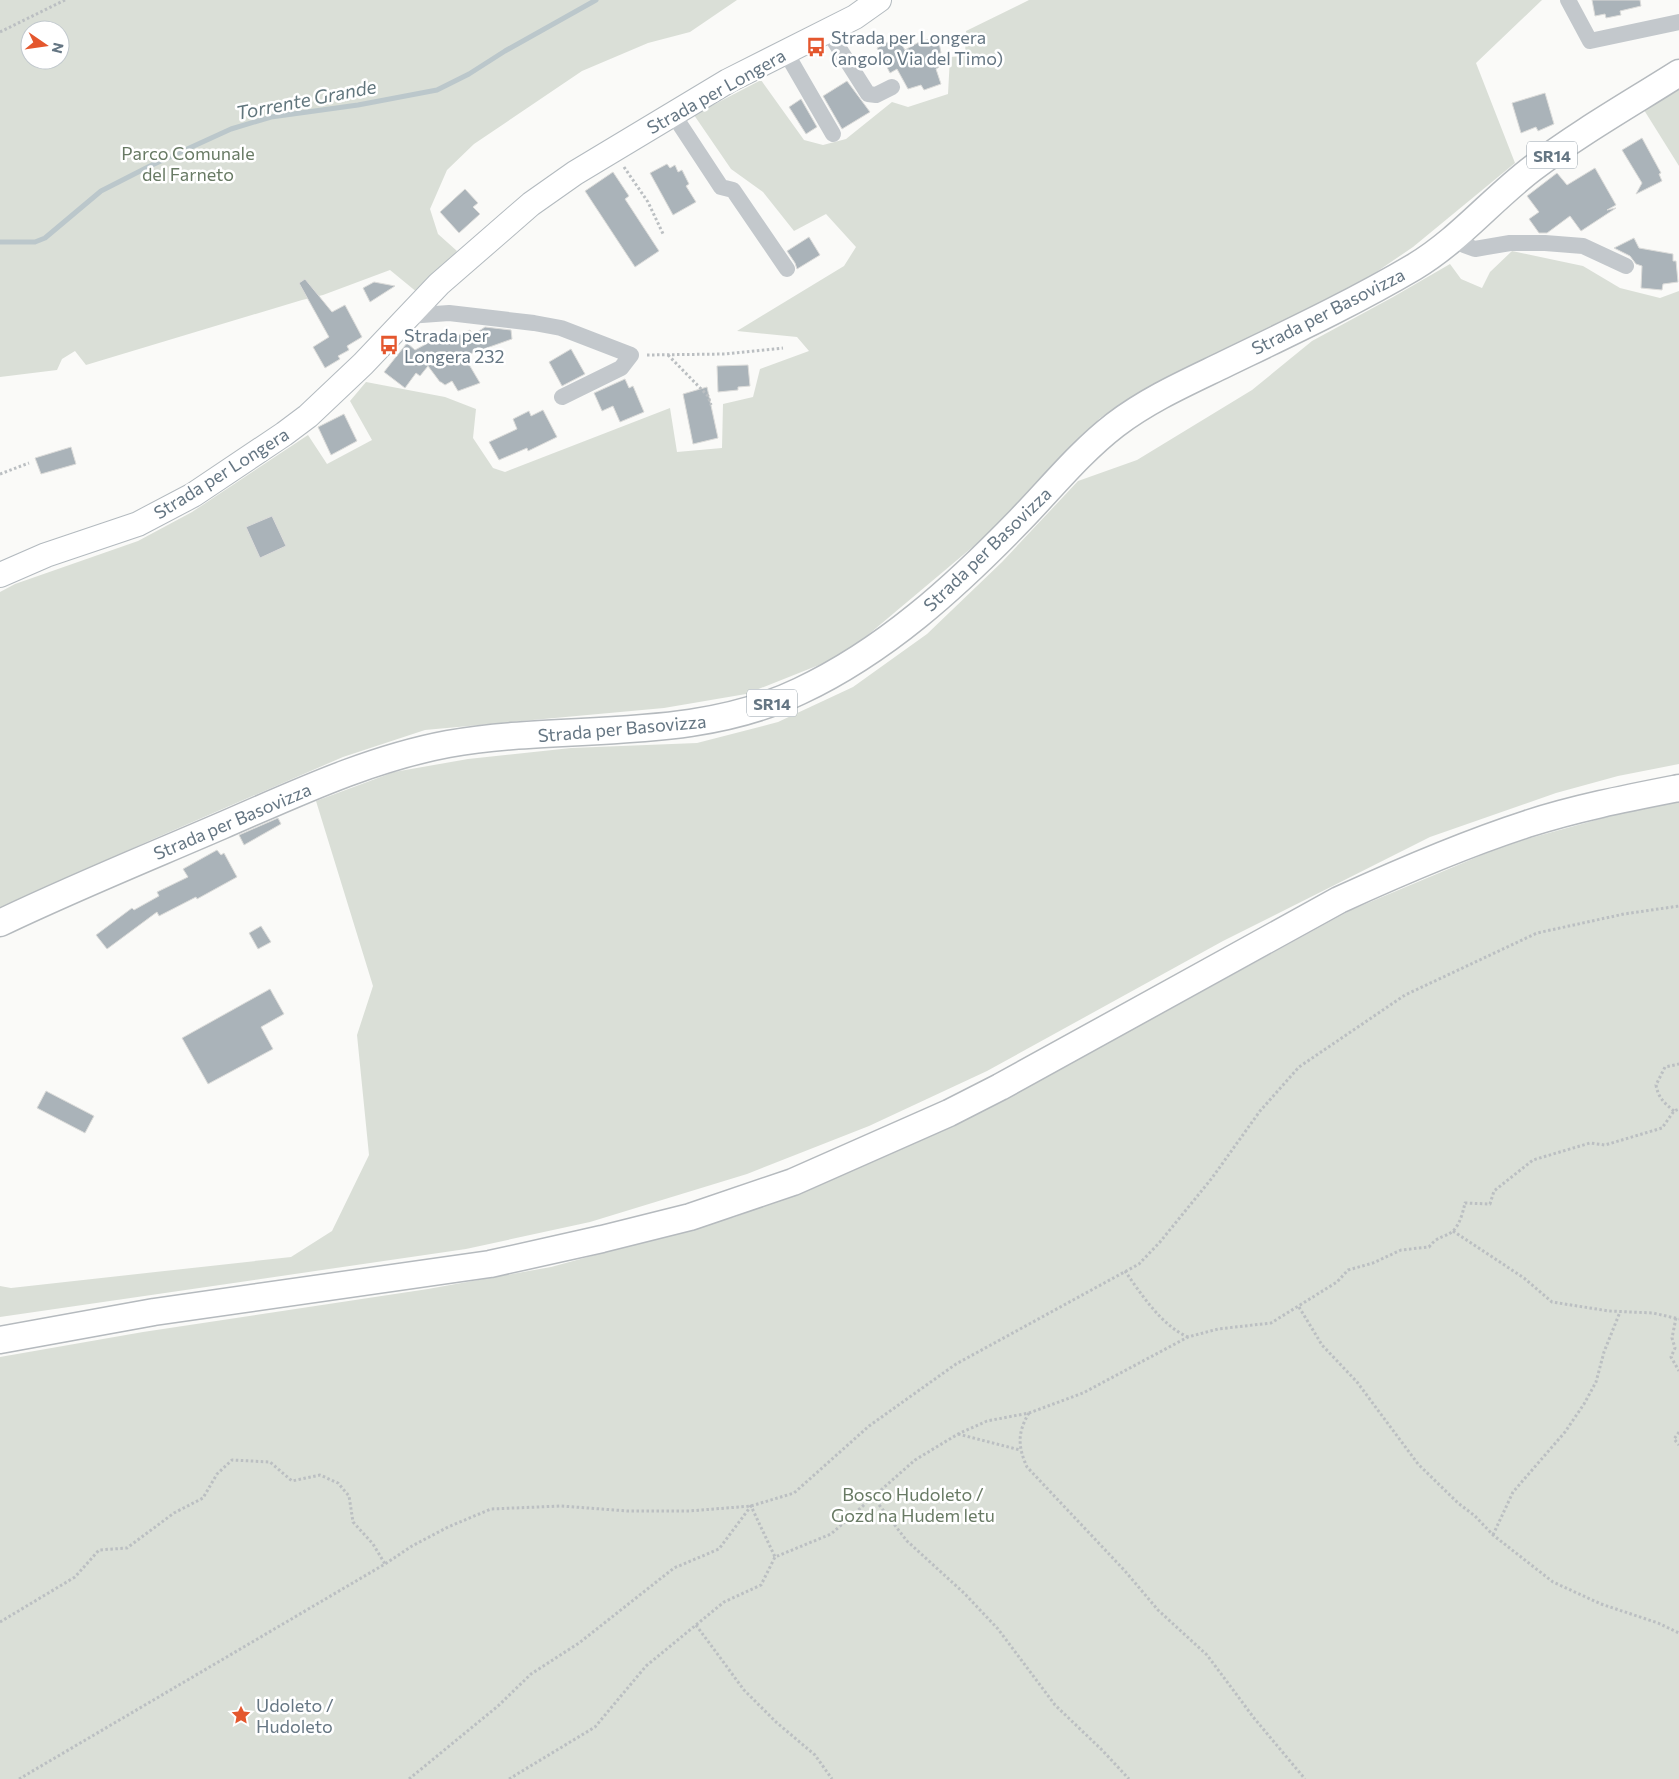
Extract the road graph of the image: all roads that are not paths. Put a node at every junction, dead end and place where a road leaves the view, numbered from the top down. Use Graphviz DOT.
graph roads {
  1 [pos="1568,0"];
  2 [pos="881,2"];
  3 [pos="1679,22"];
  4 [pos="828,31"];
  5 [pos="785,51"];
  6 [pos="1679,73"];
  7 [pos="892,87"];
  8 [pos="673,114"];
  9 [pos="833,134"];
  10 [pos="1456,237"];
  11 [pos="1626,266"];
  12 [pos="787,269"];
  13 [pos="408,316"];
  14 [pos="562,397"];
  15 [pos="0,575"];
  16 [pos="1679,788"];
  17 [pos="0,923"];
  18 [pos="0,1340"];
  1 -- 3 [label="street"];
  2 -- 4 [label="street, Strada per Longera"];
  4 -- 5 [label="street, Strada per Longera"];
  4 -- 7 [label="street"];
  5 -- 8 [label="street, Strada per Longera"];
  5 -- 9 [label="street"];
  6 -- 10 [label="main road, Strada per Basovizza / SR14"];
  8 -- 12 [label="street"];
  8 -- 13 [label="street, Strada per Longera"];
  10 -- 11 [label="street"];
  10 -- 17 [label="main road, Strada per Basovizza / SR14"];
  13 -- 14 [label="street"];
  13 -- 15 [label="street, Strada per Longera"];
  16 -- 18 [label="main road"];
}
